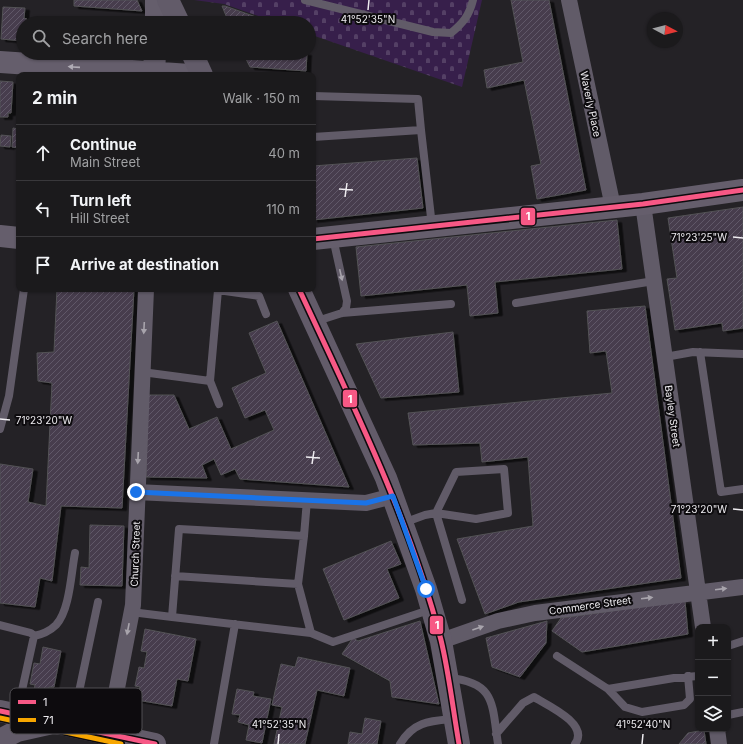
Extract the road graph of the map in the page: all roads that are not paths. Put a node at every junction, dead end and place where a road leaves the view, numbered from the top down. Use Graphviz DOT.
graph roads {
  1 [pos="156,0"];
  2 [pos="168,0"];
  3 [pos="305,0"];
  4 [pos="473,0"];
  5 [pos="569,0"];
  6 [pos="156,16"];
  7 [pos="176,16"];
  8 [pos="16,60"];
  9 [pos="60,60"];
  10 [pos="195,60"];
  11 [pos="0,62"];
  12 [pos="155,67"];
  13 [pos="177,72"];
  14 [pos="201,72"];
  15 [pos="316,96"];
  16 [pos="421,130"];
  17 [pos="316,137"];
  18 [pos="743,190"];
  19 [pos="643,204"];
  20 [pos="613,208"];
  21 [pos="432,227"];
  22 [pos="0,236"];
  23 [pos="16,238"];
  24 [pos="323,238"];
  25 [pos="654,281"];
  26 [pos="24,292"];
  27 [pos="146,292"];
  28 [pos="218,292"];
  29 [pos="231,292"];
  30 [pos="300,292"];
  31 [pos="516,303"];
  32 [pos="452,304"];
  33 [pos="342,313"];
  34 [pos="266,314"];
  35 [pos="314,322"];
  36 [pos="700,352"];
  37 [pos="743,354"];
  38 [pos="665,357"];
  39 [pos="142,372"];
  40 [pos="210,381"];
  41 [pos="219,404"];
  42 [pos="0,429"];
  43 [pos="743,489"];
  44 [pos="136,492"];
  45 [pos="393,496"];
  46 [pos="307,500"];
  47 [pos="436,513"];
  48 [pos="402,523"];
  49 [pos="304,536"];
  50 [pos="75,553"];
  51 [pos="175,576"];
  52 [pos="298,584"];
  53 [pos="743,587"];
  54 [pos="698,592"];
  55 [pos="462,600"];
  56 [pos="98,602"];
  57 [pos="433,609"];
  58 [pos="131,612"];
  59 [pos="172,617"];
  60 [pos="235,624"];
  61 [pos="703,624"];
  62 [pos="0,626"];
  63 [pos="312,633"];
  64 [pos="34,636"];
  65 [pos="441,641"];
  66 [pos="743,641"];
  67 [pos="731,645"];
  68 [pos="557,656"];
  69 [pos="688,676"];
  70 [pos="695,676"];
  71 [pos="448,677"];
  72 [pos="20,688"];
  73 [pos="73,688"];
  74 [pos="118,688"];
  75 [pos="608,689"];
  76 [pos="743,712"];
  77 [pos="731,714"];
  78 [pos="454,719"];
  79 [pos="10,722"];
  80 [pos="717,732"];
  81 [pos="7,733"];
  82 [pos="94,734"];
  83 [pos="496,734"];
  84 [pos="109,739"];
  85 [pos="155,744"];
  86 [pos="214,744"];
  87 [pos="400,744"];
  88 [pos="459,744"];
  89 [pos="498,744"];
  90 [pos="575,744"];
  91 [pos="719,744"];
  1 -- 6 [label="main road"];
  2 -- 7 [label="main road"];
  3 -- 4 [label="lane"];
  5 -- 20 [label="street, Waverly Place"];
  8 -- 11 [label="main road"];
  12 -- 9 [label="main road, one-way"];
  10 -- 14 [label="main road"];
  12 -- 13 [label="main road"];
  15 -- 16 [label="lane"];
  16 -- 17 [label="lane"];
  16 -- 21 [label="lane"];
  18 -- 19 [label="main road"];
  19 -- 20 [label="main road"];
  19 -- 25 [label="street, Bayley Street"];
  20 -- 21 [label="main road"];
  21 -- 24 [label="main road"];
  22 -- 23 [label="main road"];
  24 -- 33 [label="lane, one-way"];
  25 -- 31 [label="lane"];
  25 -- 38 [label="street, Bayley Street"];
  26 -- 42 [label="lane"];
  27 -- 39 [label="street, Church Street, one-way"];
  28 -- 40 [label="lane"];
  29 -- 34 [label="lane"];
  30 -- 35 [label="main road"];
  32 -- 33 [label="lane"];
  33 -- 35 [label="lane"];
  35 -- 45 [label="main road"];
  36 -- 37 [label="lane"];
  36 -- 38 [label="lane"];
  36 -- 43 [label="lane"];
  38 -- 54 [label="street, Bayley Street"];
  39 -- 40 [label="lane"];
  39 -- 44 [label="street, Church Street, one-way"];
  40 -- 41 [label="lane"];
  44 -- 46 [label="street"];
  44 -- 58 [label="street, Church Street"];
  45 -- 46 [label="street"];
  45 -- 48 [label="main road"];
  46 -- 49 [label="lane"];
  47 -- 47 [label="lane"];
  47 -- 48 [label="lane"];
  47 -- 55 [label="lane"];
  48 -- 57 [label="main road"];
  49 -- 51 [label="lane"];
  49 -- 52 [label="lane"];
  50 -- 64 [label="lane"];
  51 -- 52 [label="lane"];
  51 -- 59 [label="lane"];
  52 -- 63 [label="lane"];
  54 -- 53 [label="street, Commerce Street, one-way"];
  54 -- 61 [label="street, Bayley Street"];
  65 -- 54 [label="street, Commerce Street, one-way"];
  56 -- 73 [label="lane"];
  57 -- 63 [label="lane"];
  57 -- 65 [label="main road"];
  58 -- 59 [label="lane"];
  58 -- 74 [label="street, Church Street, one-way"];
  59 -- 60 [label="lane"];
  60 -- 63 [label="lane"];
  60 -- 86 [label="lane"];
  62 -- 64 [label="lane"];
  64 -- 72 [label="lane"];
  65 -- 71 [label="main road"];
  66 -- 67 [label="lane"];
  68 -- 75 [label="lane"];
  69 -- 70 [label="lane"];
  69 -- 75 [label="lane"];
  69 -- 75 [label="lane"];
  71 -- 78 [label="main road"];
  71 -- 83 [label="lane"];
  76 -- 77 [label="lane"];
  78 -- 87 [label="lane"];
  78 -- 88 [label="main road"];
  79 -- 81 [label="lane"];
  80 -- 91 [label="street"];
  82 -- 84 [label="main road"];
  83 -- 89 [label="lane"];
  83 -- 90 [label="lane"];
  84 -- 85 [label="main road"];
}
